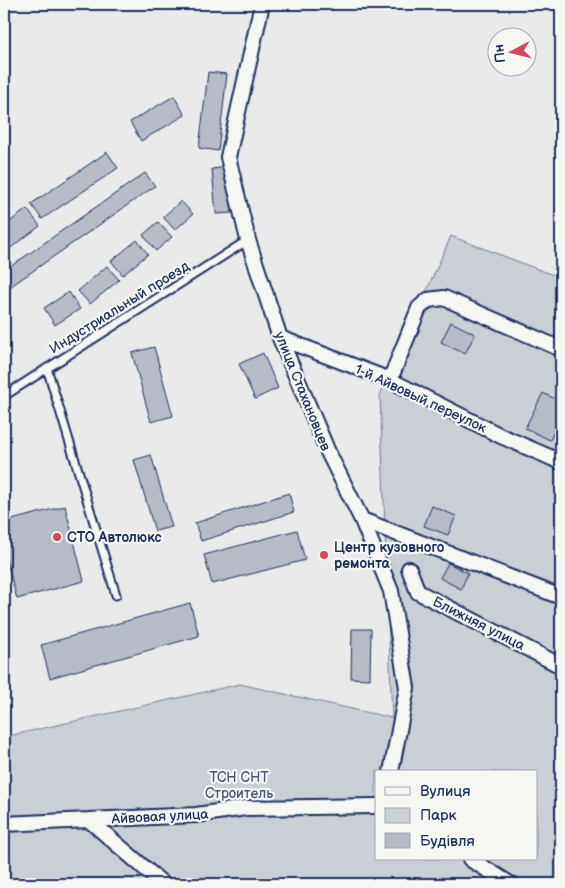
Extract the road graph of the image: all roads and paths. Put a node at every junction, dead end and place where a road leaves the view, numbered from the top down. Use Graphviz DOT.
graph roads {
  1 [pos="262,4"];
  2 [pos="248,240"];
  3 [pos="280,338"];
  4 [pos="561,349"];
  5 [pos="47,368"];
  6 [pos="390,380"];
  7 [pos="4,396"];
  8 [pos="561,462"];
  9 [pos="362,520"];
  10 [pos="409,569"];
  11 [pos="116,595"];
  12 [pos="561,597"];
  13 [pos="561,666"];
  14 [pos="391,770"];
  15 [pos="375,806"];
  16 [pos="89,820"];
  17 [pos="4,824"];
  18 [pos="472,860"];
  19 [pos="163,884"];
  20 [pos="510,884"];
  1 -- 2 [label="street, улица Стахановцев"];
  2 -- 3 [label="street, улица Стахановцев"];
  2 -- 5 [label="lane, Индустриальный проезд"];
  3 -- 6 [label="street, 1-й Айвовый переулок"];
  3 -- 9 [label="street, улица Стахановцев"];
  4 -- 6 [label="street"];
  5 -- 7 [label="lane, Индустриальный проезд"];
  5 -- 11 [label="lane"];
  6 -- 8 [label="street, 1-й Айвовый переулок"];
  9 -- 12 [label="street"];
  9 -- 14 [label="street, улица Стахановцев"];
  10 -- 13 [label="street, Ближняя улица"];
  15 -- 16 [label="street, Айвовая улица"];
  16 -- 17 [label="street, Айвовая улица"];
  16 -- 19 [label="street"];
  18 -- 20 [label="street"];
}
